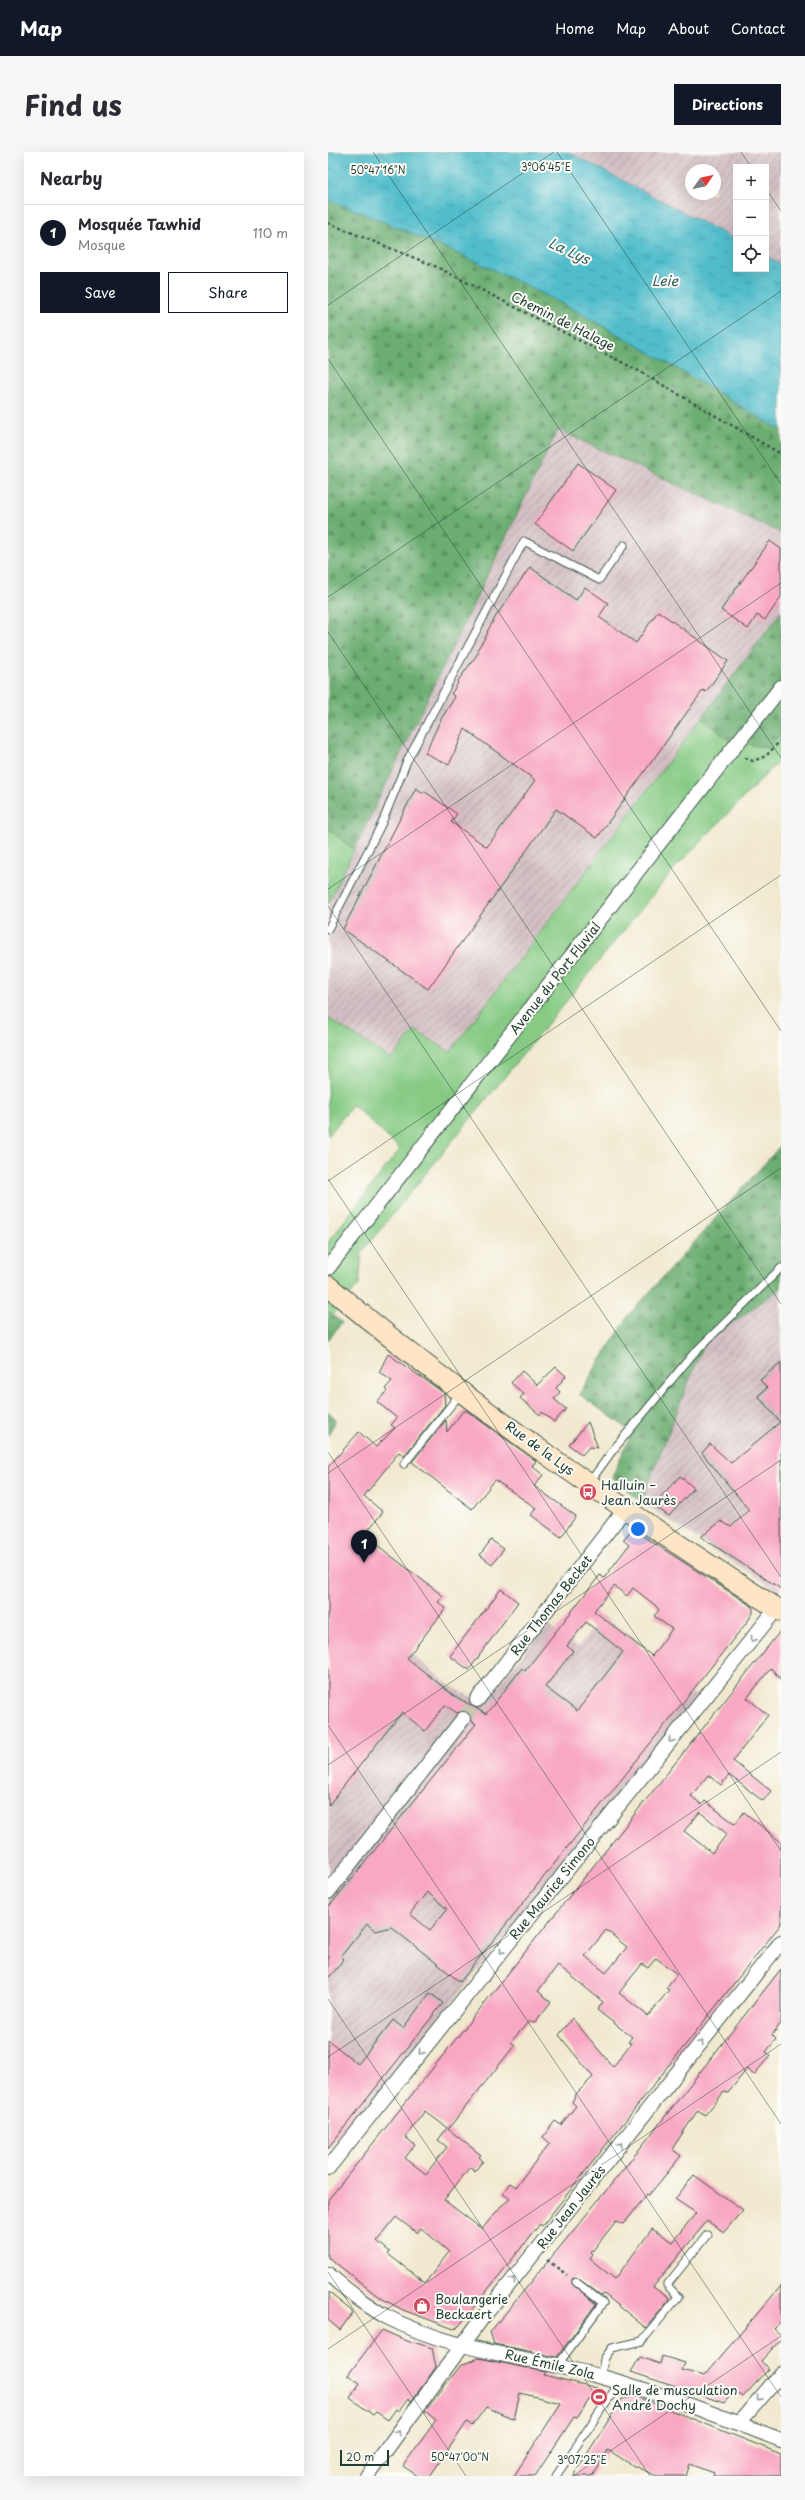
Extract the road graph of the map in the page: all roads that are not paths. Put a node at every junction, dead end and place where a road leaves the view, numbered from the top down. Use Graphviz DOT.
graph roads {
  1 [pos="624,545"];
  2 [pos="781,687"];
  3 [pos="328,930"];
  4 [pos="328,1268"];
  5 [pos="781,1268"];
  6 [pos="328,1286"];
  7 [pos="462,1392"];
  8 [pos="404,1464"];
  9 [pos="589,1484"];
  10 [pos="625,1509"];
  11 [pos="779,1610"];
  12 [pos="477,1700"];
  13 [pos="462,1719"];
  14 [pos="328,1892"];
  15 [pos="781,1942"];
  16 [pos="328,2168"];
  17 [pos="707,2234"];
  18 [pos="328,2274"];
  19 [pos="576,2282"];
  20 [pos="464,2344"];
  21 [pos="557,2366"];
  22 [pos="781,2374"];
  23 [pos="601,2376"];
  24 [pos="620,2382"];
  25 [pos="739,2423"];
  26 [pos="781,2440"];
  27 [pos="366,2476"];
  28 [pos="556,2476"];
  1 -- 3 [label="lane"];
  2 -- 4 [label="street, Avenue du Port Fluvial"];
  5 -- 9 [label="lane"];
  6 -- 7 [label="main road, Rue de la Lys"];
  7 -- 8 [label="lane"];
  7 -- 9 [label="main road, Rue de la Lys"];
  9 -- 10 [label="main road, Rue de la Lys"];
  10 -- 11 [label="main road, Rue de la Lys"];
  10 -- 12 [label="street, Rue Thomas Becket"];
  11 -- 16 [label="street, Rue Maurice Simono, one-way"];
  13 -- 14 [label="street"];
  20 -- 15 [label="street, Rue Jean Jaurès, one-way"];
  17 -- 23 [label="lane"];
  18 -- 20 [label="street, Rue Émile Zola"];
  19 -- 21 [label="lane"];
  20 -- 21 [label="street, Rue Émile Zola"];
  27 -- 20 [label="street, Rue Jean Jaurès, one-way"];
  21 -- 23 [label="street, Rue Émile Zola"];
  22 -- 25 [label="street, one-way"];
  23 -- 24 [label="street, Rue Émile Zola"];
  24 -- 25 [label="street, Rue Émile Zola"];
  24 -- 28 [label="lane"];
  25 -- 26 [label="street, Rue Émile Zola"];
}
